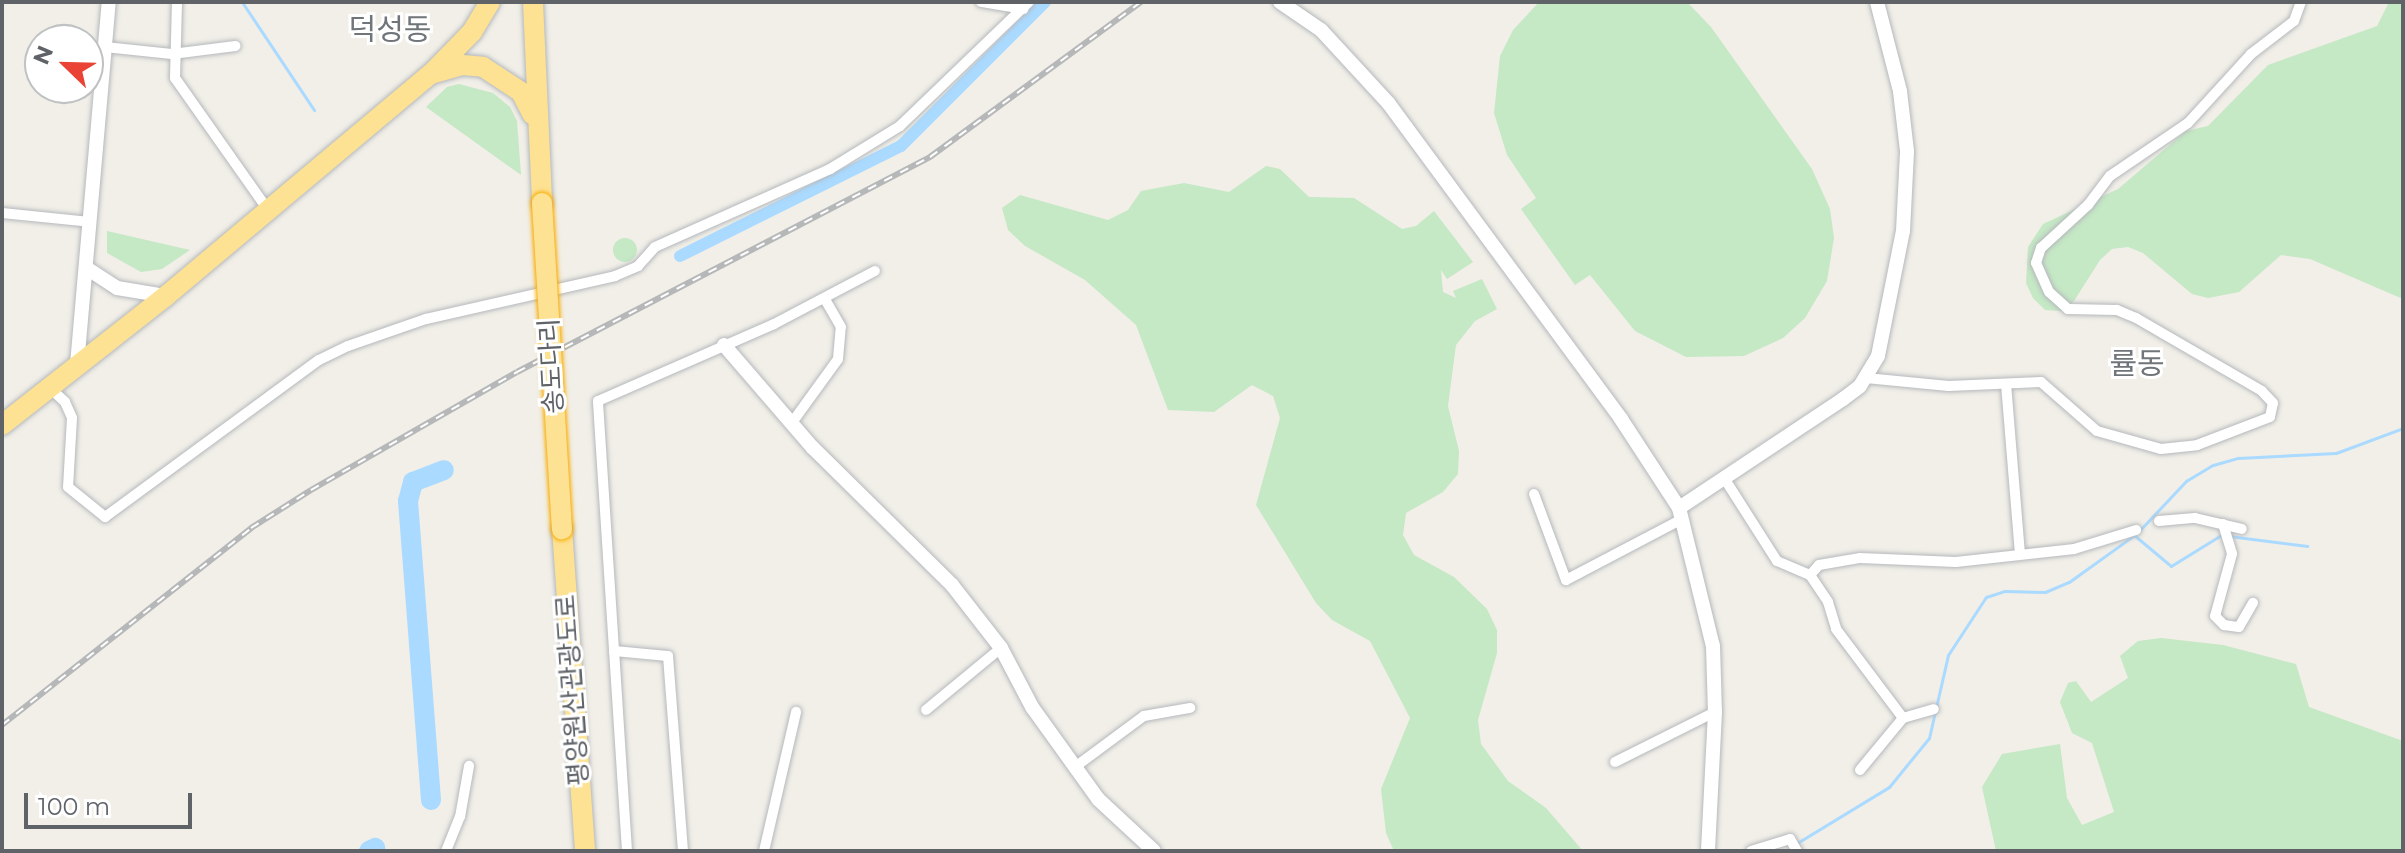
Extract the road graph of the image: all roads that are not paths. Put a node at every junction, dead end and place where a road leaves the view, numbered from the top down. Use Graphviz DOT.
graph roads {
  1 [pos="109,2"];
  2 [pos="177,2"];
  3 [pos="490,2"];
  4 [pos="533,2"];
  5 [pos="981,2"];
  6 [pos="1280,2"];
  7 [pos="1877,2"];
  8 [pos="2301,2"];
  9 [pos="1026,5"];
  10 [pos="235,46"];
  11 [pos="105,47"];
  12 [pos="172,54"];
  13 [pos="431,74"];
  14 [pos="536,121"];
  15 [pos="268,210"];
  16 [pos="2,213"];
  17 [pos="90,222"];
  18 [pos="88,269"];
  19 [pos="875,271"];
  20 [pos="166,296"];
  21 [pos="825,299"];
  22 [pos="724,345"];
  23 [pos="77,365"];
  24 [pos="1866,378"];
  25 [pos="2006,384"];
  26 [pos="49,387"];
  27 [pos="791,424"];
  28 [pos="2,425"];
  29 [pos="1726,481"];
  30 [pos="1534,494"];
  31 [pos="1681,514"];
  32 [pos="2159,521"];
  33 [pos="562,529"];
  34 [pos="2242,529"];
  35 [pos="2136,530"];
  36 [pos="2226,531"];
  37 [pos="2020,554"];
  38 [pos="1810,575"];
  39 [pos="2253,603"];
  40 [pos="1001,648"];
  41 [pos="614,651"];
  42 [pos="1190,708"];
  43 [pos="1934,709"];
  44 [pos="926,710"];
  45 [pos="796,712"];
  46 [pos="1715,712"];
  47 [pos="1903,718"];
  48 [pos="1615,762"];
  49 [pos="469,766"];
  50 [pos="1075,767"];
  51 [pos="1860,770"];
  52 [pos="1795,847"];
  53 [pos="446,851"];
  54 [pos="585,851"];
  55 [pos="627,851"];
  56 [pos="683,851"];
  57 [pos="764,851"];
  58 [pos="1154,851"];
  59 [pos="1708,851"];
  60 [pos="1751,851"];
  1 -- 11 [label="main road"];
  2 -- 12 [label="street"];
  3 -- 13 [label="highway"];
  4 -- 14 [label="highway"];
  5 -- 9 [label="street"];
  6 -- 31 [label="main road"];
  7 -- 24 [label="main road"];
  8 -- 25 [label="street"];
  9 -- 26 [label="street"];
  10 -- 12 [label="street"];
  11 -- 12 [label="street"];
  11 -- 17 [label="main road"];
  12 -- 15 [label="street"];
  13 -- 14 [label="highway"];
  13 -- 15 [label="highway"];
  14 -- 33 [label="highway, 송도다리, bridge"];
  15 -- 20 [label="highway"];
  16 -- 17 [label="street"];
  17 -- 18 [label="main road"];
  18 -- 20 [label="main road"];
  18 -- 23 [label="main road"];
  19 -- 21 [label="street"];
  20 -- 23 [label="highway"];
  21 -- 22 [label="street"];
  21 -- 27 [label="street"];
  22 -- 27 [label="main road"];
  22 -- 41 [label="street"];
  23 -- 26 [label="highway"];
  24 -- 25 [label="street"];
  24 -- 29 [label="main road"];
  25 -- 37 [label="street"];
  26 -- 28 [label="highway"];
  27 -- 40 [label="main road"];
  29 -- 31 [label="main road"];
  29 -- 38 [label="street"];
  30 -- 31 [label="street"];
  31 -- 46 [label="main road"];
  32 -- 36 [label="street"];
  33 -- 54 [label="highway, 평양원산관광도로"];
  34 -- 36 [label="street"];
  35 -- 37 [label="street"];
  36 -- 39 [label="street"];
  37 -- 38 [label="street"];
  38 -- 47 [label="street"];
  40 -- 44 [label="street"];
  40 -- 50 [label="main road"];
  41 -- 55 [label="street"];
  41 -- 56 [label="street"];
  42 -- 50 [label="street"];
  43 -- 47 [label="street"];
  45 -- 57 [label="street"];
  46 -- 48 [label="street"];
  46 -- 59 [label="main road"];
  47 -- 51 [label="street"];
  49 -- 53 [label="street"];
  50 -- 58 [label="main road"];
  52 -- 60 [label="street"];
}
